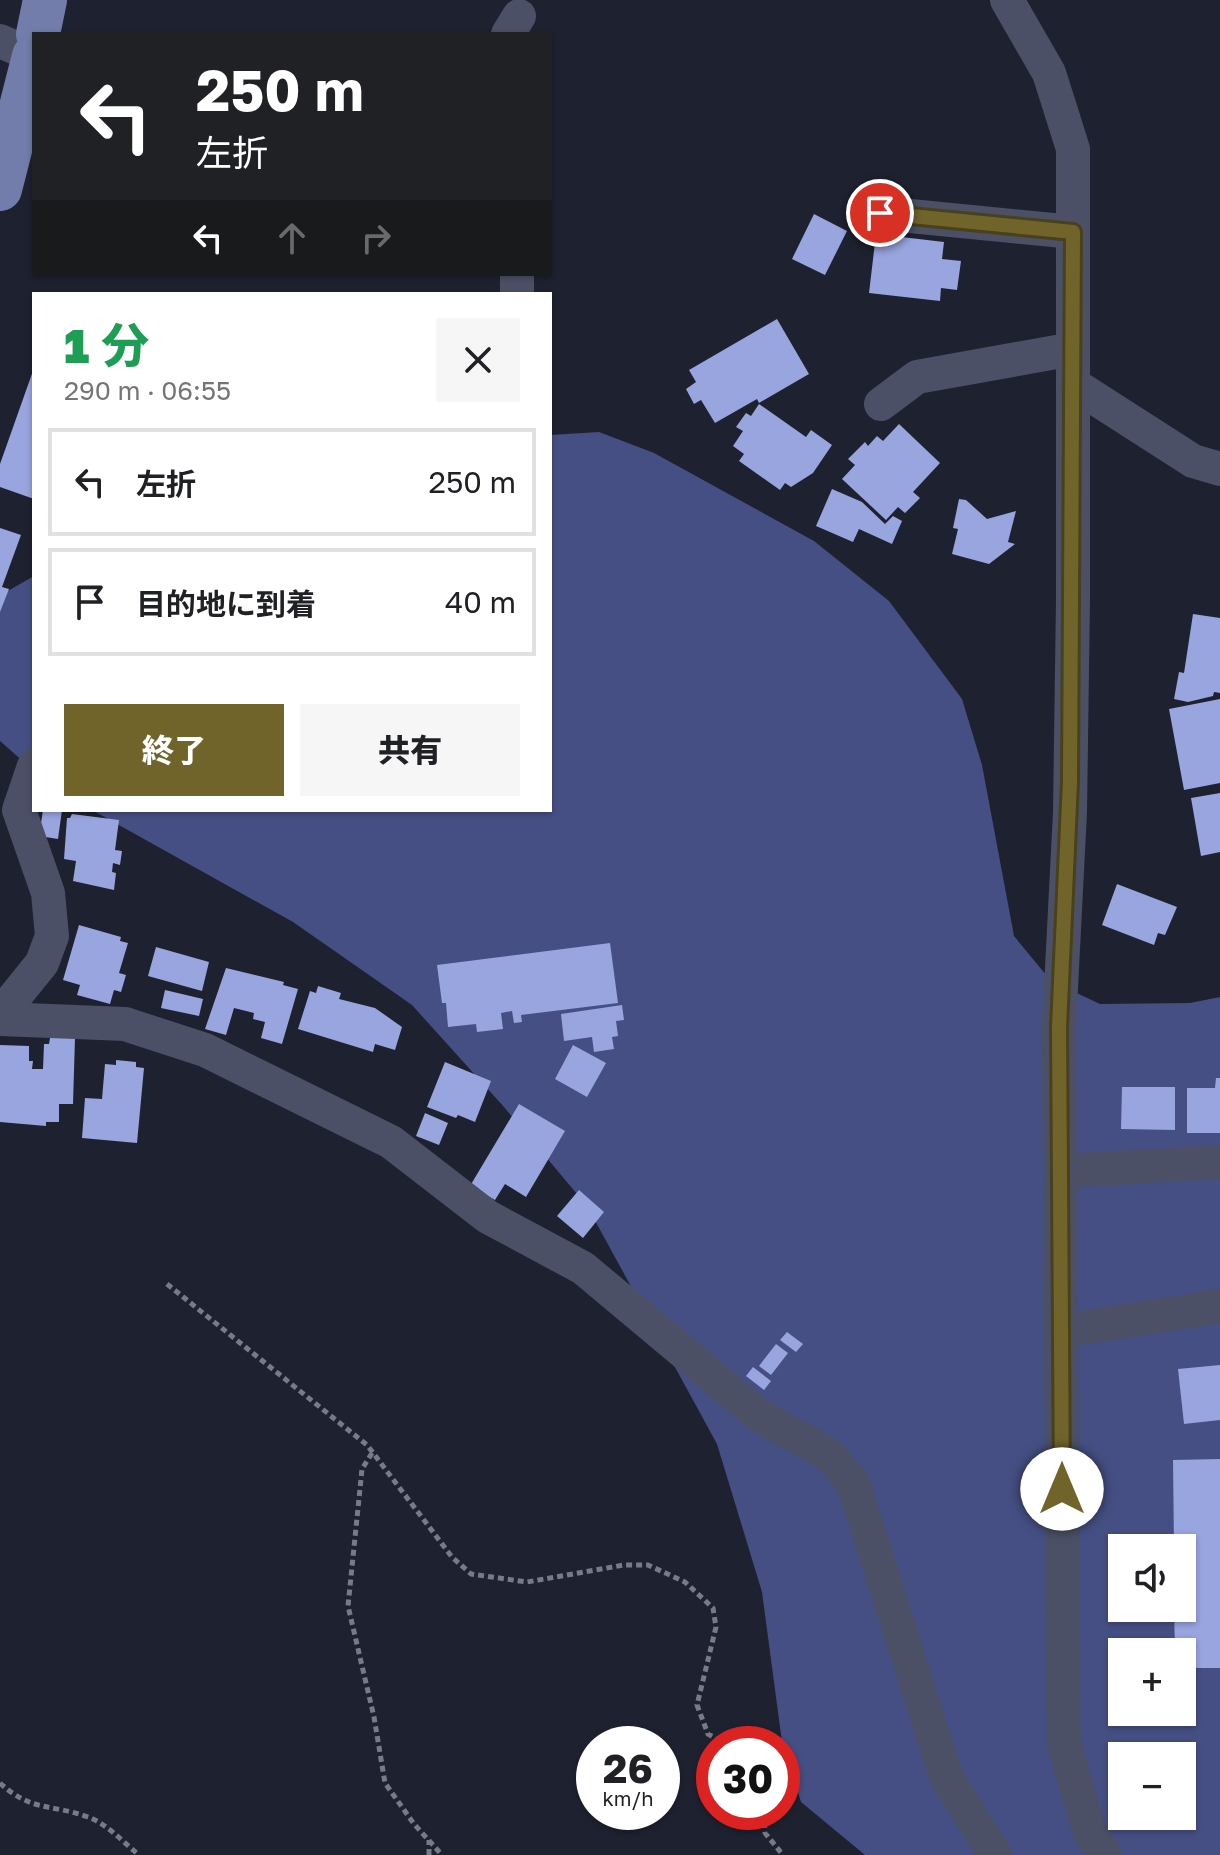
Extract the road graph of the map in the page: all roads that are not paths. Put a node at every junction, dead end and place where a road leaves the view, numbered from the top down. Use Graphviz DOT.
graph roads {
  1 [pos="45,0"];
  2 [pos="1007,0"];
  3 [pos="38,32"];
  4 [pos="0,41"];
  5 [pos="32,55"];
  6 [pos="32,64"];
  7 [pos="0,189"];
  8 [pos="880,213"];
  9 [pos="1073,232"];
  10 [pos="1073,349"];
  11 [pos="1073,384"];
  12 [pos="881,404"];
  13 [pos="1220,469"];
  14 [pos="32,772"];
  15 [pos="0,1017"];
  16 [pos="1220,1162"];
  17 [pos="1060,1171"];
  18 [pos="1220,1306"];
  19 [pos="1061,1331"];
  20 [pos="995,1855"];
  21 [pos="1105,1855"];
  1 -- 3 [label="main road"];
  2 -- 9 [label="street"];
  4 -- 5 [label="street"];
  6 -- 7 [label="main road"];
  8 -- 9 [label="street"];
  9 -- 10 [label="street"];
  10 -- 11 [label="street"];
  10 -- 12 [label="street"];
  11 -- 13 [label="street"];
  11 -- 17 [label="street"];
  14 -- 15 [label="street"];
  15 -- 20 [label="street"];
  16 -- 17 [label="street"];
  17 -- 19 [label="street"];
  18 -- 19 [label="street"];
  19 -- 21 [label="street"];
}
